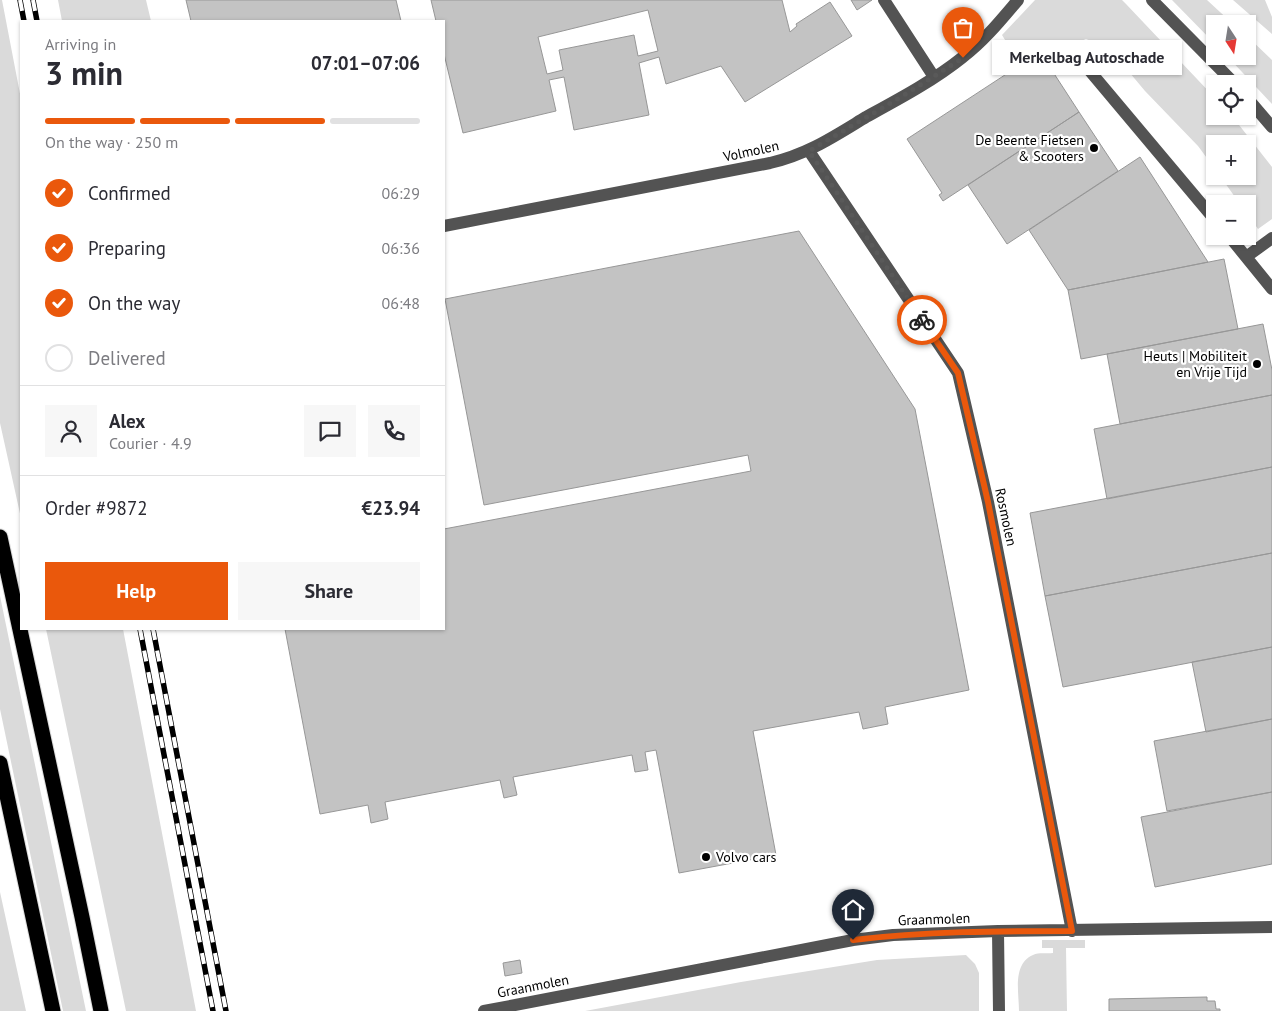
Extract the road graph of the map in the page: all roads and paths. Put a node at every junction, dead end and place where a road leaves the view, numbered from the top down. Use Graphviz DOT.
graph roads {
  1 [pos="884,0"];
  2 [pos="1018,0"];
  3 [pos="1152,0"];
  4 [pos="1089,70"];
  5 [pos="1226,75"];
  6 [pos="934,77"];
  7 [pos="1256,108"];
  8 [pos="1272,128"];
  9 [pos="809,151"];
  10 [pos="1206,209"];
  11 [pos="445,226"];
  12 [pos="1272,238"];
  13 [pos="1236,245"];
  14 [pos="1246,257"];
  15 [pos="1272,289"];
  16 [pos="0,537"];
  17 [pos="20,630"];
  18 [pos="20,630"];
  19 [pos="0,763"];
  20 [pos="1272,927"];
  21 [pos="998,931"];
  22 [pos="1072,931"];
  23 [pos="53,1011"];
  24 [pos="101,1011"];
  25 [pos="484,1011"];
  26 [pos="999,1011"];
  1 -- 6 [label="street"];
  2 -- 6 [label="street, Volmolen"];
  3 -- 5 [label="street"];
  4 -- 10 [label="street"];
  6 -- 9 [label="street, Volmolen"];
  7 -- 8 [label="street"];
  9 -- 11 [label="street, Volmolen"];
  9 -- 22 [label="street, Rosmolen"];
  12 -- 14 [label="street"];
  13 -- 14 [label="street"];
  14 -- 15 [label="street"];
  16 -- 18 [label="highway"];
  17 -- 24 [label="highway"];
  19 -- 23 [label="highway"];
  20 -- 22 [label="street, Graanmolen"];
  21 -- 22 [label="street, Graanmolen"];
  21 -- 25 [label="street, Graanmolen"];
  21 -- 26 [label="street"];
}
